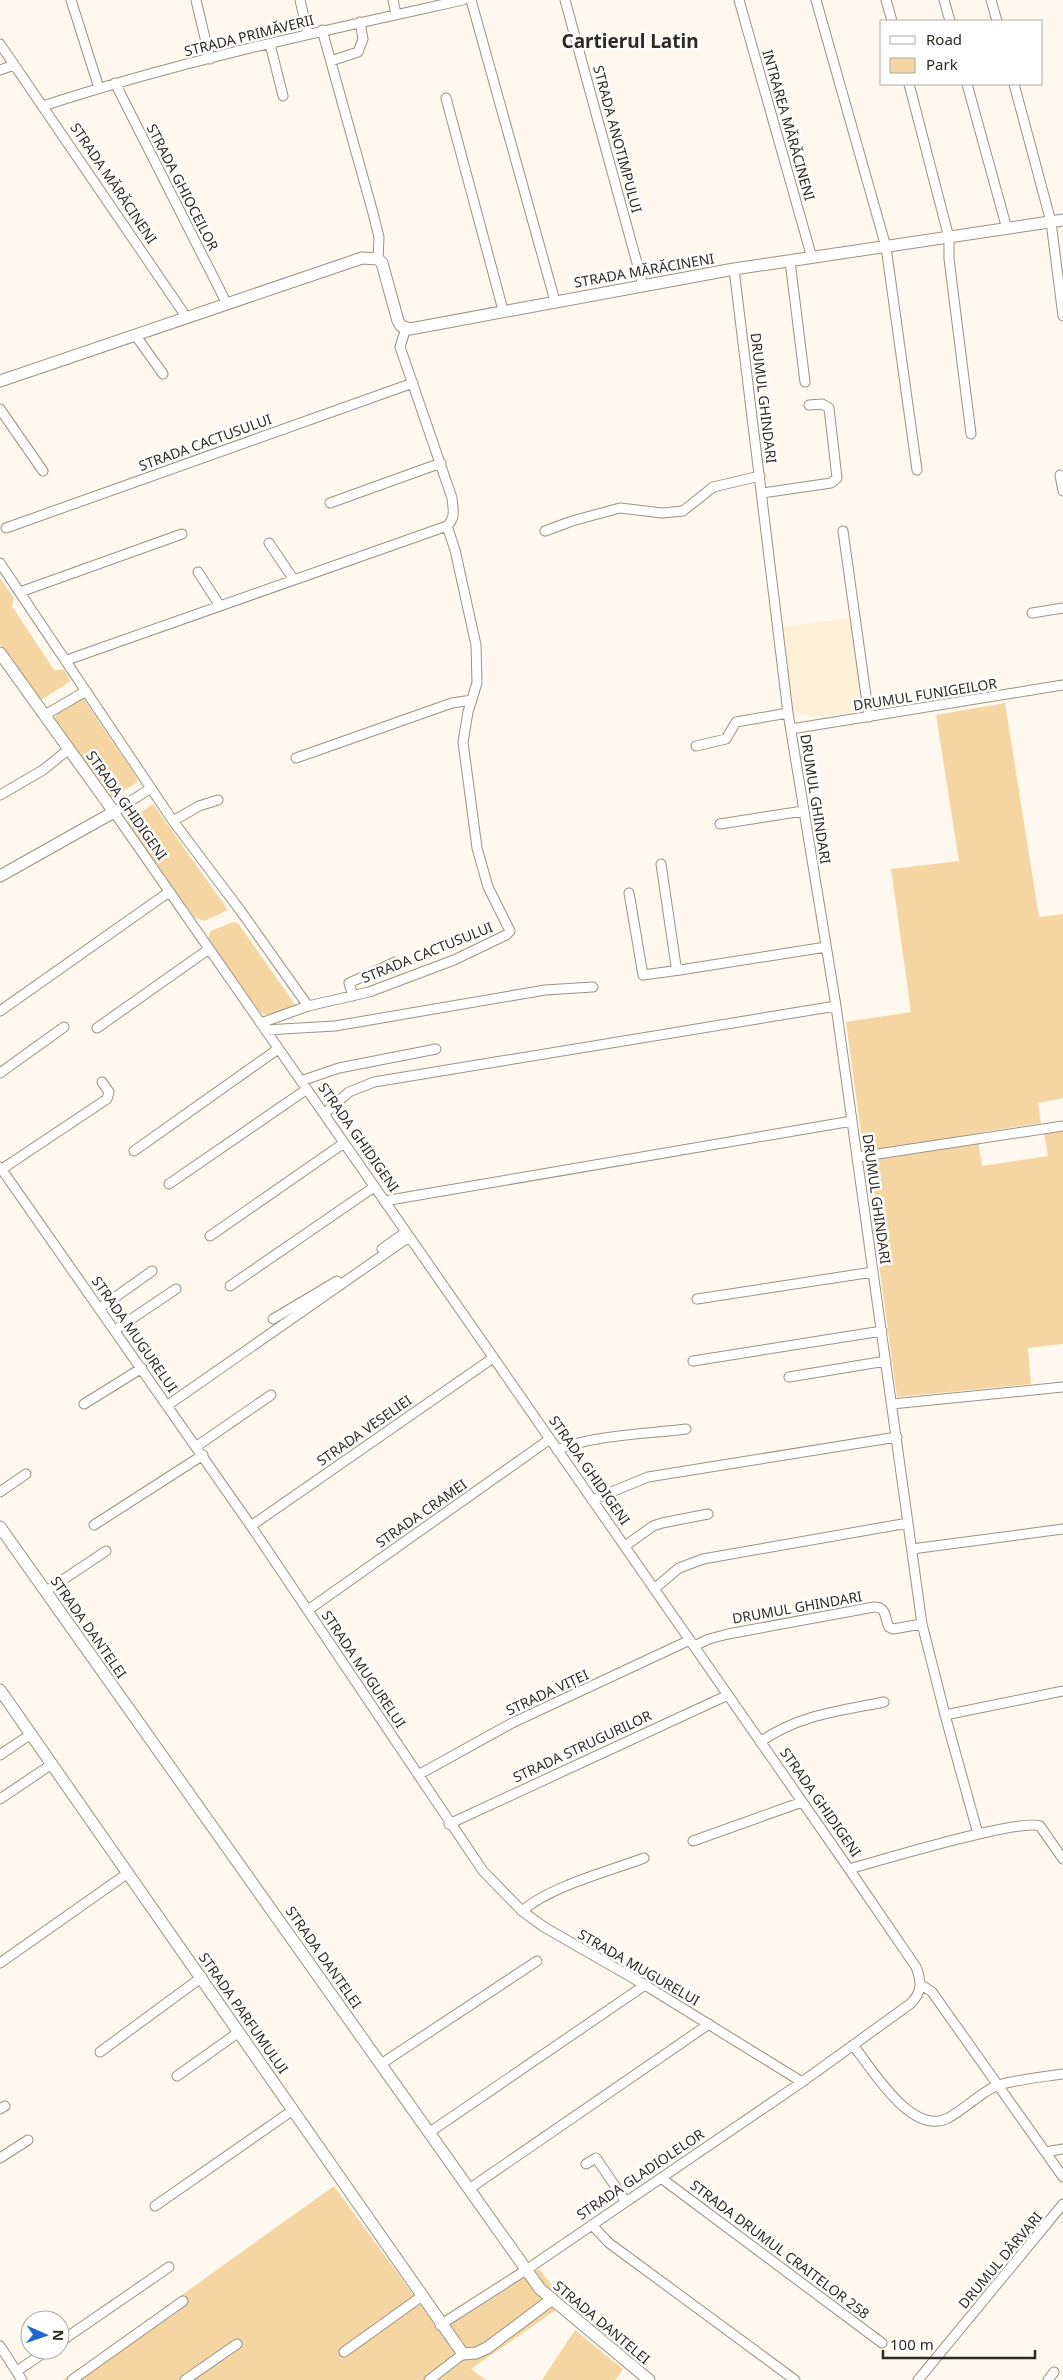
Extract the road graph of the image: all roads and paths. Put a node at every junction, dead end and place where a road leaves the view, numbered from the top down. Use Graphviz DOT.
graph roads {
  1 [pos="71,0"];
  2 [pos="196,0"];
  3 [pos="300,0"];
  4 [pos="393,0"];
  5 [pos="463,0"];
  6 [pos="471,0"];
  7 [pos="566,0"];
  8 [pos="739,0"];
  9 [pos="816,0"];
  10 [pos="886,0"];
  11 [pos="944,0"];
  12 [pos="991,0"];
  13 [pos="396,14"];
  14 [pos="892,20"];
  15 [pos="950,20"];
  16 [pos="997,20"];
  17 [pos="360,22"];
  18 [pos="322,30"];
  19 [pos="308,34"];
  20 [pos="0,44"];
  21 [pos="270,44"];
  22 [pos="210,59"];
  23 [pos="331,61"];
  24 [pos="14,65"];
  25 [pos="0,70"];
  26 [pos="115,83"];
  27 [pos="909,85"];
  28 [pos="967,85"];
  29 [pos="1014,85"];
  30 [pos="99,88"];
  31 [pos="283,96"];
  32 [pos="446,98"];
  33 [pos="43,106"];
  34 [pos="1057,221"];
  35 [pos="1007,229"];
  36 [pos="949,238"];
  37 [pos="886,247"];
  38 [pos="812,258"];
  39 [pos="378,259"];
  40 [pos="790,261"];
  41 [pos="734,270"];
  42 [pos="643,285"];
  43 [pos="554,301"];
  44 [pos="226,304"];
  45 [pos="503,310"];
  46 [pos="1063,316"];
  47 [pos="187,318"];
  48 [pos="406,328"];
  49 [pos="136,336"];
  50 [pos="163,374"];
  51 [pos="0,382"];
  52 [pos="805,382"];
  53 [pos="412,383"];
  54 [pos="808,405"];
  55 [pos="0,409"];
  56 [pos="971,434"];
  57 [pos="441,463"];
  58 [pos="917,470"];
  59 [pos="42,471"];
  60 [pos="1060,475"];
  61 [pos="760,476"];
  62 [pos="1063,491"];
  63 [pos="762,492"];
  64 [pos="330,503"];
  65 [pos="447,526"];
  66 [pos="6,528"];
  67 [pos="546,531"];
  68 [pos="843,531"];
  69 [pos="182,534"];
  70 [pos="269,543"];
  71 [pos="0,563"];
  72 [pos="198,572"];
  73 [pos="294,580"];
  74 [pos="20,592"];
  75 [pos="220,606"];
  76 [pos="1063,608"];
  77 [pos="1032,613"];
  78 [pos="0,653"];
  79 [pos="67,660"];
  80 [pos="1063,685"];
  81 [pos="86,691"];
  82 [pos="472,700"];
  83 [pos="788,713"];
  84 [pos="45,715"];
  85 [pos="869,717"];
  86 [pos="791,729"];
  87 [pos="696,746"];
  88 [pos="70,749"];
  89 [pos="296,758"];
  90 [pos="151,788"];
  91 [pos="0,795"];
  92 [pos="218,800"];
  93 [pos="803,811"];
  94 [pos="114,812"];
  95 [pos="173,821"];
  96 [pos="720,824"];
  97 [pos="661,864"];
  98 [pos="0,876"];
  99 [pos="169,892"];
  100 [pos="629,893"];
  101 [pos="826,947"];
  102 [pos="209,949"];
  103 [pos="395,962"];
  104 [pos="680,970"];
  105 [pos="593,987"];
  106 [pos="353,996"];
  107 [pos="308,1006"];
  108 [pos="836,1006"];
  109 [pos="0,1011"];
  110 [pos="263,1027"];
  111 [pos="64,1028"];
  112 [pos="97,1028"];
  113 [pos="278,1048"];
  114 [pos="436,1049"];
  115 [pos="0,1073"];
  116 [pos="102,1082"];
  117 [pos="304,1085"];
  118 [pos="324,1114"];
  119 [pos="852,1121"];
  120 [pos="1063,1126"];
  121 [pos="344,1143"];
  122 [pos="134,1151"];
  123 [pos="858,1157"];
  124 [pos="1,1168"];
  125 [pos="168,1184"];
  126 [pos="374,1187"];
  127 [pos="384,1201"];
  128 [pos="408,1234"];
  129 [pos="210,1236"];
  130 [pos="152,1271"];
  131 [pos="874,1272"];
  132 [pos="230,1286"];
  133 [pos="176,1289"];
  134 [pos="697,1299"];
  135 [pos="100,1308"];
  136 [pos="273,1319"];
  137 [pos="115,1330"];
  138 [pos="882,1331"];
  139 [pos="493,1358"];
  140 [pos="693,1361"];
  141 [pos="886,1361"];
  142 [pos="142,1368"];
  143 [pos="789,1377"];
  144 [pos="1063,1386"];
  145 [pos="271,1394"];
  146 [pos="84,1404"];
  147 [pos="892,1404"];
  148 [pos="168,1406"];
  149 [pos="686,1429"];
  150 [pos="897,1437"];
  151 [pos="550,1440"];
  152 [pos="196,1446"];
  153 [pos="557,1450"];
  154 [pos="203,1455"];
  155 [pos="26,1474"];
  156 [pos="0,1492"];
  157 [pos="592,1500"];
  158 [pos="708,1514"];
  159 [pos="908,1523"];
  160 [pos="94,1525"];
  161 [pos="251,1526"];
  162 [pos="0,1527"];
  163 [pos="1063,1529"];
  164 [pos="625,1546"];
  165 [pos="912,1549"];
  166 [pos="106,1551"];
  167 [pos="654,1589"];
  168 [pos="46,1591"];
  169 [pos="308,1610"];
  170 [pos="922,1624"];
  171 [pos="692,1643"];
  172 [pos="0,1690"];
  173 [pos="1063,1691"];
  174 [pos="728,1695"];
  175 [pos="884,1702"];
  176 [pos="944,1715"];
  177 [pos="31,1734"];
  178 [pos="760,1742"];
  179 [pos="0,1755"];
  180 [pos="52,1764"];
  181 [pos="418,1775"];
  182 [pos="0,1799"];
  183 [pos="802,1802"];
  184 [pos="449,1824"];
  185 [pos="978,1834"];
  186 [pos="693,1841"];
  187 [pos="644,1858"];
  188 [pos="1063,1859"];
  189 [pos="849,1869"];
  190 [pos="128,1873"];
  191 [pos="522,1910"];
  192 [pos="537,1961"];
  193 [pos="0,1963"];
  194 [pos="202,1978"];
  195 [pos="920,1984"];
  196 [pos="645,1985"];
  197 [pos="709,2024"];
  198 [pos="239,2032"];
  199 [pos="853,2045"];
  200 [pos="100,2052"];
  201 [pos="381,2064"];
  202 [pos="1063,2074"];
  203 [pos="177,2076"];
  204 [pos="802,2082"];
  205 [pos="998,2085"];
  206 [pos="294,2110"];
  207 [pos="430,2132"];
  208 [pos="28,2140"];
  209 [pos="1063,2149"];
  210 [pos="1045,2152"];
  211 [pos="0,2158"];
  212 [pos="586,2164"];
  213 [pos="1063,2177"];
  214 [pos="661,2178"];
  215 [pos="469,2190"];
  216 [pos="626,2202"];
  217 [pos="1063,2204"];
  218 [pos="155,2206"];
  219 [pos="592,2225"];
  220 [pos="169,2267"];
  221 [pos="526,2270"];
  222 [pos="422,2296"];
  223 [pos="551,2300"];
  224 [pos="183,2301"];
  225 [pos="440,2325"];
  226 [pos="70,2335"];
  227 [pos="882,2343"];
  228 [pos="237,2344"];
  229 [pos="0,2346"];
  230 [pos="344,2352"];
  231 [pos="463,2354"];
  232 [pos="33,2360"];
  233 [pos="16,2371"];
  234 [pos="1054,2372"];
  235 [pos="22,2380"];
  236 [pos="72,2380"];
  237 [pos="185,2380"];
  238 [pos="429,2380"];
  239 [pos="649,2380"];
  240 [pos="795,2380"];
  241 [pos="918,2380"];
  242 [pos="1048,2380"];
  1 -- 30 [label="street"];
  2 -- 22 [label="street"];
  3 -- 19 [label="street"];
  4 -- 13 [label="street"];
  5 -- 13 [label="street, STRADA PRIMĂVERII"];
  6 -- 43 [label="street"];
  7 -- 42 [label="street, STRADA ANOTIMPULUI"];
  8 -- 38 [label="street, INTRAREA MĂRĂCINENI"];
  9 -- 37 [label="street"];
  10 -- 14 [label="street"];
  11 -- 15 [label="street"];
  12 -- 16 [label="street"];
  13 -- 17 [label="street, STRADA PRIMĂVERII"];
  17 -- 18 [label="street, STRADA PRIMĂVERII"];
  17 -- 23 [label="street"];
  18 -- 19 [label="street, STRADA PRIMĂVERII"];
  18 -- 23 [label="street"];
  19 -- 21 [label="street, STRADA PRIMĂVERII"];
  20 -- 24 [label="street, STRADA MĂRĂCINENI"];
  21 -- 22 [label="street, STRADA PRIMĂVERII"];
  21 -- 31 [label="street"];
  22 -- 26 [label="street, STRADA PRIMĂVERII"];
  23 -- 39 [label="street"];
  24 -- 25 [label="street"];
  24 -- 33 [label="street, STRADA MĂRĂCINENI"];
  26 -- 30 [label="street, STRADA PRIMĂVERII"];
  26 -- 44 [label="street, STRADA GHIOCEILOR"];
  27 -- 36 [label="street"];
  28 -- 35 [label="street"];
  29 -- 34 [label="street"];
  30 -- 33 [label="street, STRADA PRIMĂVERII"];
  32 -- 45 [label="street"];
  33 -- 47 [label="street, STRADA MĂRĂCINENI"];
  34 -- 35 [label="street, STRADA MĂRĂCINENI"];
  34 -- 46 [label="street"];
  35 -- 36 [label="street, STRADA MĂRĂCINENI"];
  36 -- 37 [label="street, STRADA MĂRĂCINENI"];
  36 -- 56 [label="street"];
  37 -- 38 [label="street, STRADA MĂRĂCINENI"];
  37 -- 58 [label="street"];
  38 -- 40 [label="street, STRADA MĂRĂCINENI"];
  39 -- 44 [label="street"];
  39 -- 48 [label="street"];
  40 -- 41 [label="street, STRADA MĂRĂCINENI"];
  40 -- 52 [label="street"];
  41 -- 42 [label="street, STRADA MĂRĂCINENI"];
  41 -- 61 [label="street, DRUMUL GHINDARI"];
  42 -- 43 [label="street, STRADA MĂRĂCINENI"];
  43 -- 45 [label="street, STRADA MĂRĂCINENI"];
  44 -- 47 [label="street"];
  45 -- 48 [label="street, STRADA MĂRĂCINENI"];
  47 -- 49 [label="street"];
  48 -- 53 [label="street"];
  49 -- 50 [label="street"];
  49 -- 51 [label="street"];
  53 -- 57 [label="street"];
  53 -- 66 [label="street, STRADA CACTUSULUI"];
  54 -- 63 [label="street"];
  55 -- 59 [label="street"];
  57 -- 64 [label="street"];
  57 -- 65 [label="street"];
  60 -- 62 [label="street"];
  61 -- 63 [label="street, DRUMUL GHINDARI"];
  61 -- 67 [label="street"];
  63 -- 83 [label="street, DRUMUL GHINDARI"];
  65 -- 73 [label="street"];
  65 -- 82 [label="street"];
  68 -- 85 [label="street"];
  69 -- 74 [label="street"];
  70 -- 73 [label="street"];
  71 -- 74 [label="street"];
  72 -- 75 [label="street"];
  73 -- 75 [label="street"];
  74 -- 79 [label="street"];
  75 -- 79 [label="street"];
  76 -- 77 [label="street"];
  78 -- 84 [label="street, STRADA GHIDIGENI"];
  79 -- 81 [label="street"];
  80 -- 85 [label="street, DRUMUL FUNIGEILOR"];
  81 -- 84 [label="street"];
  81 -- 90 [label="street"];
  82 -- 89 [label="street"];
  82 -- 106 [label="street, STRADA CACTUSULUI"];
  83 -- 86 [label="street, DRUMUL GHINDARI"];
  83 -- 87 [label="street"];
  84 -- 88 [label="street, STRADA GHIDIGENI"];
  85 -- 86 [label="street, DRUMUL FUNIGEILOR"];
  86 -- 93 [label="street, DRUMUL GHINDARI"];
  88 -- 91 [label="street"];
  88 -- 94 [label="street, STRADA GHIDIGENI"];
  90 -- 94 [label="street"];
  90 -- 95 [label="street"];
  92 -- 95 [label="street"];
  93 -- 96 [label="street"];
  93 -- 101 [label="street, DRUMUL GHINDARI"];
  94 -- 98 [label="street"];
  94 -- 99 [label="street, STRADA GHIDIGENI"];
  95 -- 107 [label="street"];
  97 -- 104 [label="street"];
  99 -- 102 [label="street, STRADA GHIDIGENI"];
  99 -- 109 [label="street"];
  100 -- 104 [label="street"];
  101 -- 104 [label="street"];
  101 -- 108 [label="street, DRUMUL GHINDARI"];
  102 -- 110 [label="street, STRADA GHIDIGENI"];
  102 -- 112 [label="street"];
  103 -- 106 [label="street, STRADA CACTUSULUI"];
  105 -- 110 [label="street"];
  106 -- 107 [label="street, STRADA CACTUSULUI"];
  107 -- 110 [label="street, STRADA CACTUSULUI"];
  108 -- 118 [label="street"];
  108 -- 119 [label="street, DRUMUL GHINDARI"];
  110 -- 113 [label="street, STRADA GHIDIGENI"];
  111 -- 115 [label="street"];
  113 -- 117 [label="street, STRADA GHIDIGENI"];
  113 -- 122 [label="street"];
  114 -- 117 [label="street"];
  116 -- 124 [label="street"];
  117 -- 118 [label="street, STRADA GHIDIGENI"];
  117 -- 125 [label="street"];
  118 -- 121 [label="street, STRADA GHIDIGENI"];
  119 -- 123 [label="street, DRUMUL GHINDARI"];
  119 -- 127 [label="street"];
  120 -- 123 [label="street"];
  121 -- 126 [label="street, STRADA GHIDIGENI"];
  121 -- 129 [label="street"];
  123 -- 131 [label="street, DRUMUL GHINDARI"];
  124 -- 135 [label="street, STRADA MUGURELUI"];
  126 -- 127 [label="street, STRADA GHIDIGENI"];
  126 -- 132 [label="street"];
  127 -- 128 [label="street, STRADA GHIDIGENI"];
  128 -- 136 [label="street"];
  128 -- 139 [label="street, STRADA GHIDIGENI"];
  128 -- 148 [label="street"];
  130 -- 135 [label="street"];
  131 -- 134 [label="street"];
  131 -- 138 [label="street, DRUMUL GHINDARI"];
  133 -- 137 [label="street"];
  135 -- 137 [label="street, STRADA MUGURELUI"];
  137 -- 142 [label="street, STRADA MUGURELUI"];
  138 -- 140 [label="street"];
  138 -- 141 [label="street, DRUMUL GHINDARI"];
  139 -- 151 [label="street, STRADA GHIDIGENI"];
  139 -- 161 [label="street, STRADA VESELIEI"];
  141 -- 143 [label="street"];
  141 -- 147 [label="street, DRUMUL GHINDARI"];
  142 -- 146 [label="street"];
  142 -- 148 [label="street, STRADA MUGURELUI"];
  144 -- 147 [label="street"];
  145 -- 152 [label="street"];
  147 -- 150 [label="street, DRUMUL GHINDARI"];
  148 -- 152 [label="street, STRADA MUGURELUI"];
  149 -- 153 [label="street"];
  150 -- 157 [label="street"];
  150 -- 159 [label="street, DRUMUL GHINDARI"];
  151 -- 153 [label="street, STRADA GHIDIGENI"];
  151 -- 169 [label="street, STRADA CRAMEI"];
  152 -- 154 [label="street, STRADA MUGURELUI"];
  153 -- 157 [label="street, STRADA GHIDIGENI"];
  154 -- 160 [label="street"];
  154 -- 161 [label="street, STRADA MUGURELUI"];
  155 -- 156 [label="street"];
  157 -- 164 [label="street, STRADA GHIDIGENI"];
  158 -- 164 [label="street"];
  159 -- 165 [label="street, DRUMUL GHINDARI"];
  159 -- 167 [label="street"];
  161 -- 169 [label="street, STRADA MUGURELUI"];
  162 -- 168 [label="street, STRADA DANTELEI"];
  163 -- 165 [label="street"];
  164 -- 167 [label="street, STRADA GHIDIGENI"];
  165 -- 170 [label="street, DRUMUL GHINDARI"];
  166 -- 168 [label="street"];
  167 -- 171 [label="street, STRADA GHIDIGENI"];
  168 -- 201 [label="street, STRADA DANTELEI"];
  169 -- 181 [label="street, STRADA MUGURELUI"];
  170 -- 171 [label="street, DRUMUL GHINDARI"];
  170 -- 176 [label="street, DRUMUL GHINDARI"];
  171 -- 174 [label="street, STRADA GHIDIGENI"];
  171 -- 181 [label="street, STRADA VIȚEI"];
  172 -- 177 [label="street, STRADA PARFUMULUI"];
  173 -- 176 [label="street"];
  174 -- 178 [label="street, STRADA GHIDIGENI"];
  174 -- 184 [label="street, STRADA STRUGURILOR"];
  175 -- 178 [label="street"];
  176 -- 185 [label="street, DRUMUL GHINDARI"];
  177 -- 179 [label="street"];
  177 -- 180 [label="street, STRADA PARFUMULUI"];
  178 -- 183 [label="street, STRADA GHIDIGENI"];
  180 -- 182 [label="street"];
  180 -- 190 [label="street, STRADA PARFUMULUI"];
  181 -- 184 [label="street, STRADA MUGURELUI"];
  183 -- 186 [label="street"];
  183 -- 189 [label="street, STRADA GHIDIGENI"];
  184 -- 191 [label="street, STRADA MUGURELUI"];
  185 -- 188 [label="street"];
  185 -- 189 [label="street"];
  187 -- 191 [label="street"];
  189 -- 195 [label="street, STRADA GHIDIGENI"];
  190 -- 193 [label="street"];
  190 -- 194 [label="street, STRADA PARFUMULUI"];
  191 -- 196 [label="street, STRADA MUGURELUI"];
  192 -- 201 [label="street"];
  194 -- 198 [label="street, STRADA PARFUMULUI"];
  194 -- 200 [label="street"];
  195 -- 199 [label="street"];
  195 -- 205 [label="street"];
  196 -- 197 [label="street, STRADA MUGURELUI"];
  196 -- 207 [label="street"];
  197 -- 204 [label="street, STRADA MUGURELUI"];
  197 -- 215 [label="street"];
  198 -- 203 [label="street"];
  198 -- 206 [label="street, STRADA PARFUMULUI"];
  199 -- 204 [label="street, STRADA GLADIOLELOR"];
  199 -- 205 [label="street"];
  201 -- 207 [label="street, STRADA DANTELEI"];
  202 -- 205 [label="street"];
  204 -- 214 [label="street, STRADA GLADIOLELOR"];
  205 -- 210 [label="street"];
  206 -- 218 [label="street"];
  206 -- 222 [label="street, STRADA PARFUMULUI"];
  207 -- 215 [label="street, STRADA DANTELEI"];
  208 -- 211 [label="street"];
  209 -- 210 [label="street"];
  210 -- 213 [label="street"];
  212 -- 216 [label="street"];
  214 -- 216 [label="street, STRADA GLADIOLELOR"];
  214 -- 227 [label="street, STRADA DRUMUL CRAITELOR 258"];
  215 -- 221 [label="street, STRADA DANTELEI"];
  216 -- 219 [label="street, STRADA GLADIOLELOR"];
  217 -- 241 [label="street, DRUMUL DÂRVARI"];
  219 -- 221 [label="street, STRADA GLADIOLELOR"];
  219 -- 240 [label="street"];
  220 -- 226 [label="street"];
  221 -- 223 [label="street, STRADA DANTELEI"];
  221 -- 225 [label="street, STRADA GLADIOLELOR"];
  222 -- 225 [label="street, STRADA PARFUMULUI"];
  222 -- 230 [label="street"];
  223 -- 231 [label="street"];
  223 -- 239 [label="street, STRADA DANTELEI"];
  224 -- 236 [label="street"];
  225 -- 231 [label="street, STRADA PARFUMULUI"];
  228 -- 237 [label="street"];
  229 -- 233 [label="street"];
  231 -- 238 [label="street"];
  232 -- 233 [label="street"];
  233 -- 235 [label="street"];
  234 -- 242 [label="street"];
}
